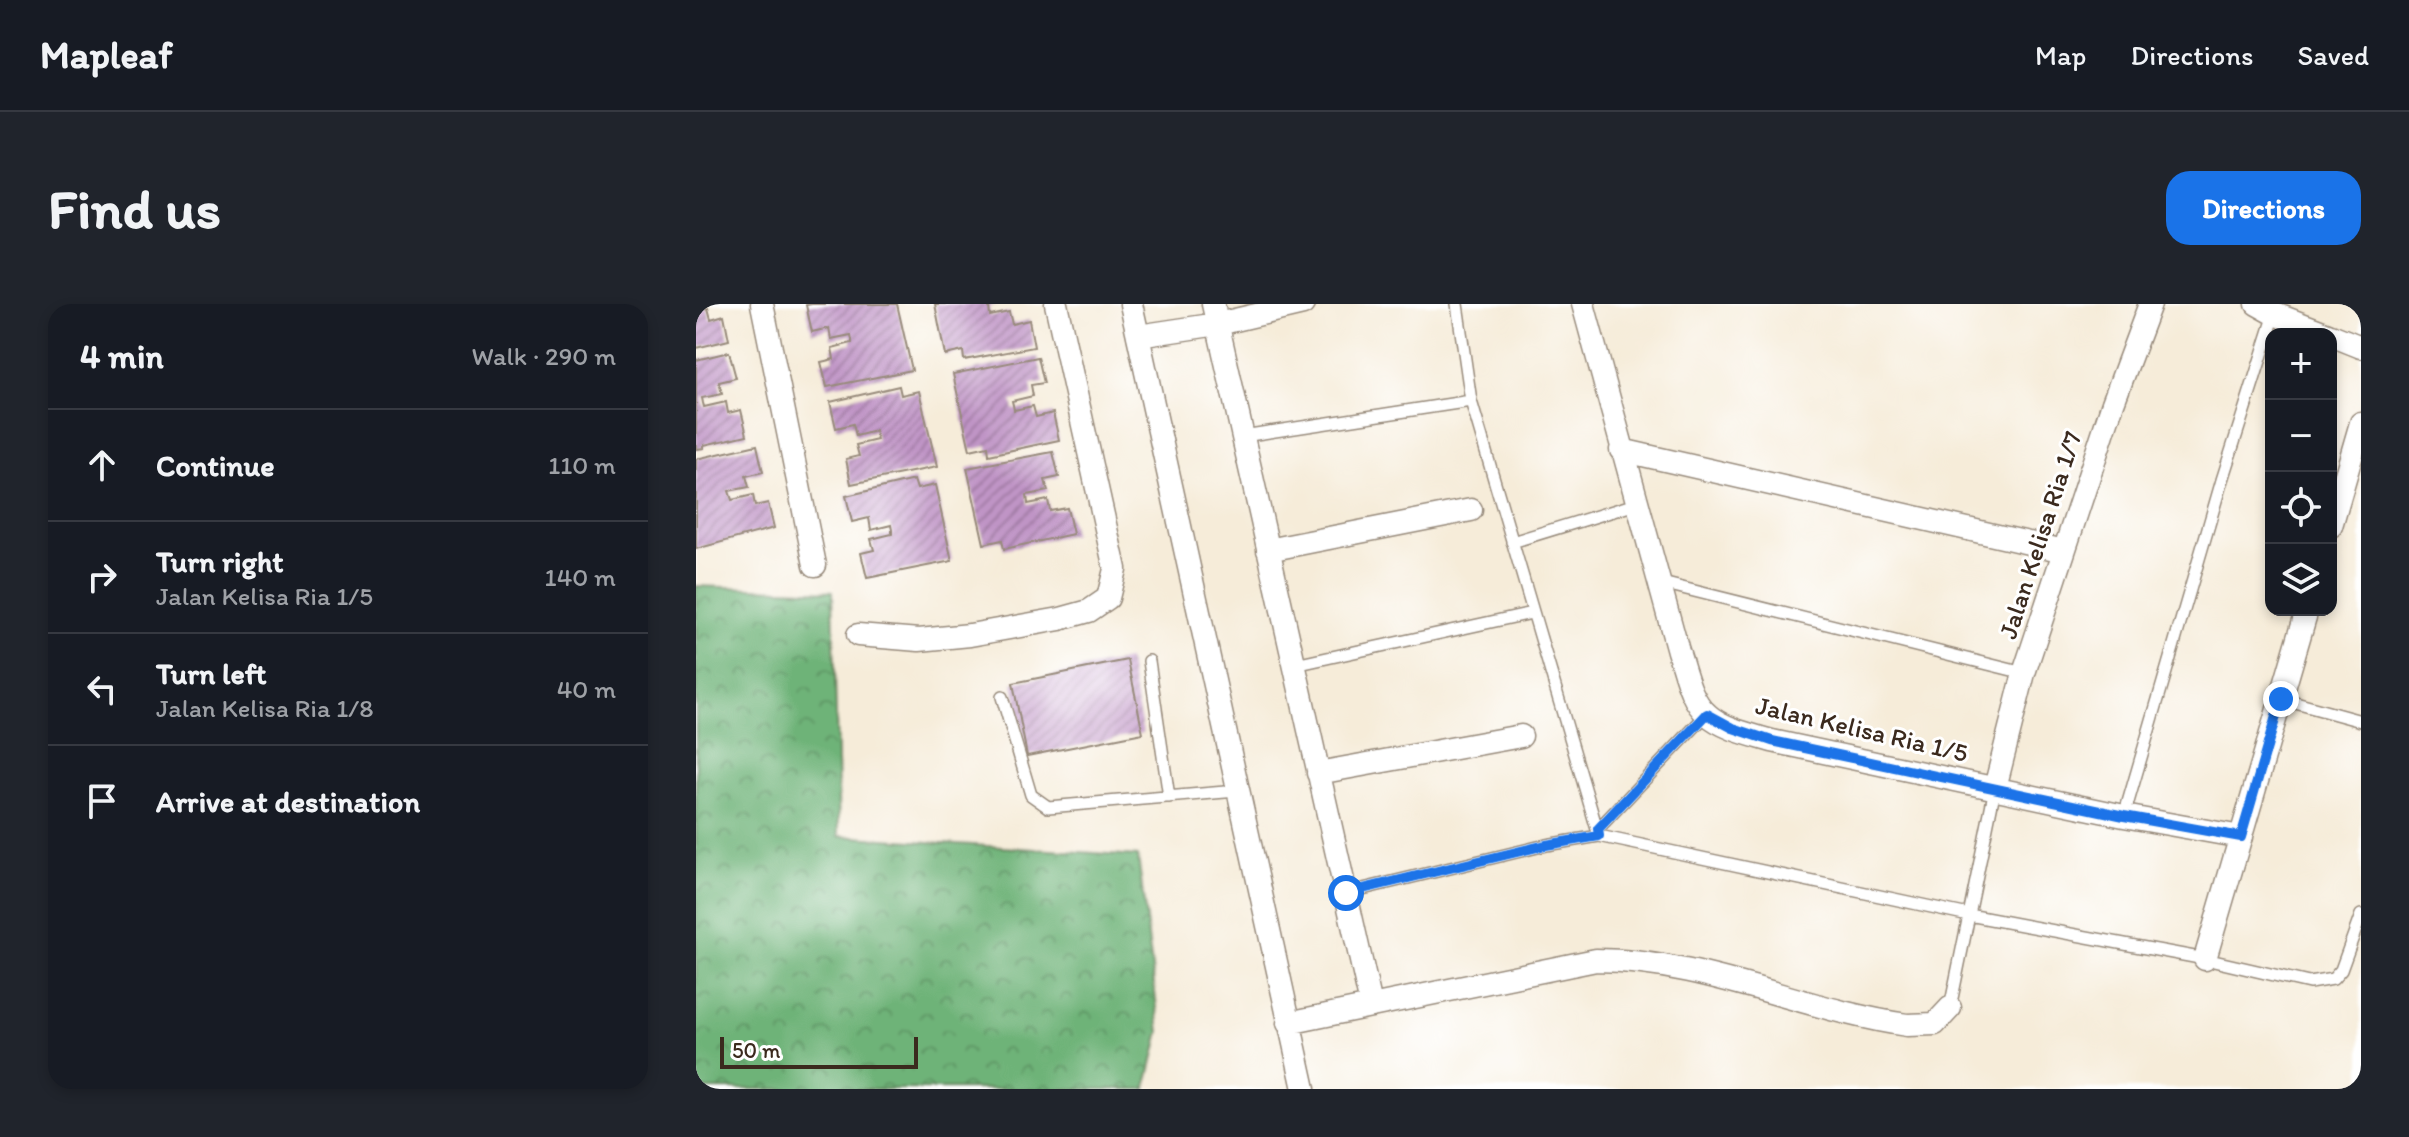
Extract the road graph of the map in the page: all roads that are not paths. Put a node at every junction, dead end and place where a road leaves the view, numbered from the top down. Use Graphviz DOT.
graph roads {
  1 [pos="762,304"];
  2 [pos="1056,304"];
  3 [pos="1131,304"];
  4 [pos="1303,304"];
  5 [pos="1457,304"];
  6 [pos="1583,304"];
  7 [pos="2150,304"];
  8 [pos="2266,309"];
  9 [pos="1215,314"];
  10 [pos="2312,328"];
  11 [pos="1138,336"];
  12 [pos="2337,338"];
  13 [pos="2361,347"];
  14 [pos="1471,401"];
  15 [pos="2361,423"];
  16 [pos="1243,436"];
  17 [pos="1621,450"];
  18 [pos="1636,504"];
  19 [pos="2337,505"];
  20 [pos="1471,510"];
  21 [pos="1512,542"];
  22 [pos="1268,550"];
  23 [pos="2064,551"];
  24 [pos="815,565"];
  25 [pos="1657,582"];
  26 [pos="1532,613"];
  27 [pos="2305,616"];
  28 [pos="858,635"];
  29 [pos="1149,661"];
  30 [pos="1295,665"];
  31 [pos="2024,673"];
  32 [pos="1002,697"];
  33 [pos="2281,699"];
  34 [pos="1707,714"];
  35 [pos="2361,721"];
  36 [pos="1521,736"];
  37 [pos="1318,773"];
  38 [pos="1995,788"];
  39 [pos="1237,791"];
  40 [pos="1169,797"];
  41 [pos="2124,816"];
  42 [pos="1599,833"];
  43 [pos="2241,837"];
  44 [pos="1346,893"];
  45 [pos="1969,915"];
  46 [pos="2361,915"];
  47 [pos="2205,959"];
  48 [pos="1371,1005"];
  49 [pos="1950,1008"];
  50 [pos="1288,1023"];
  51 [pos="1304,1089"];
  1 -- 24 [label="street"];
  2 -- 28 [label="street"];
  3 -- 11 [label="street"];
  4 -- 9 [label="street"];
  5 -- 14 [label="lane"];
  6 -- 17 [label="street"];
  7 -- 23 [label="street, Jalan Kelisa Ria 1/7"];
  8 -- 10 [label="street"];
  8 -- 41 [label="lane"];
  9 -- 11 [label="street"];
  9 -- 16 [label="street"];
  11 -- 39 [label="street"];
  12 -- 13 [label="street"];
  14 -- 16 [label="lane"];
  14 -- 21 [label="lane"];
  15 -- 19 [label="street"];
  16 -- 22 [label="street"];
  17 -- 18 [label="street"];
  17 -- 23 [label="street"];
  18 -- 21 [label="lane"];
  18 -- 25 [label="street"];
  20 -- 22 [label="street"];
  21 -- 26 [label="lane"];
  22 -- 30 [label="street"];
  23 -- 31 [label="street, Jalan Kelisa Ria 1/7"];
  25 -- 31 [label="lane"];
  25 -- 34 [label="street"];
  26 -- 30 [label="lane"];
  26 -- 42 [label="lane"];
  27 -- 33 [label="street"];
  29 -- 40 [label="lane"];
  30 -- 37 [label="street"];
  31 -- 38 [label="street, Jalan Kelisa Ria 1/7"];
  32 -- 40 [label="lane"];
  33 -- 35 [label="lane"];
  33 -- 43 [label="street"];
  34 -- 38 [label="street, Jalan Kelisa Ria 1/5"];
  34 -- 42 [label="lane"];
  36 -- 37 [label="street"];
  37 -- 44 [label="street"];
  38 -- 41 [label="street, Jalan Kelisa Ria 1/5"];
  38 -- 45 [label="lane"];
  39 -- 40 [label="lane"];
  39 -- 50 [label="street"];
  41 -- 43 [label="street, Jalan Kelisa Ria 1/5"];
  42 -- 44 [label="lane"];
  42 -- 45 [label="lane"];
  43 -- 47 [label="street"];
  44 -- 48 [label="street"];
  45 -- 47 [label="lane"];
  45 -- 49 [label="lane"];
  46 -- 47 [label="lane"];
  48 -- 49 [label="street"];
  48 -- 50 [label="street"];
  50 -- 51 [label="street"];
}
